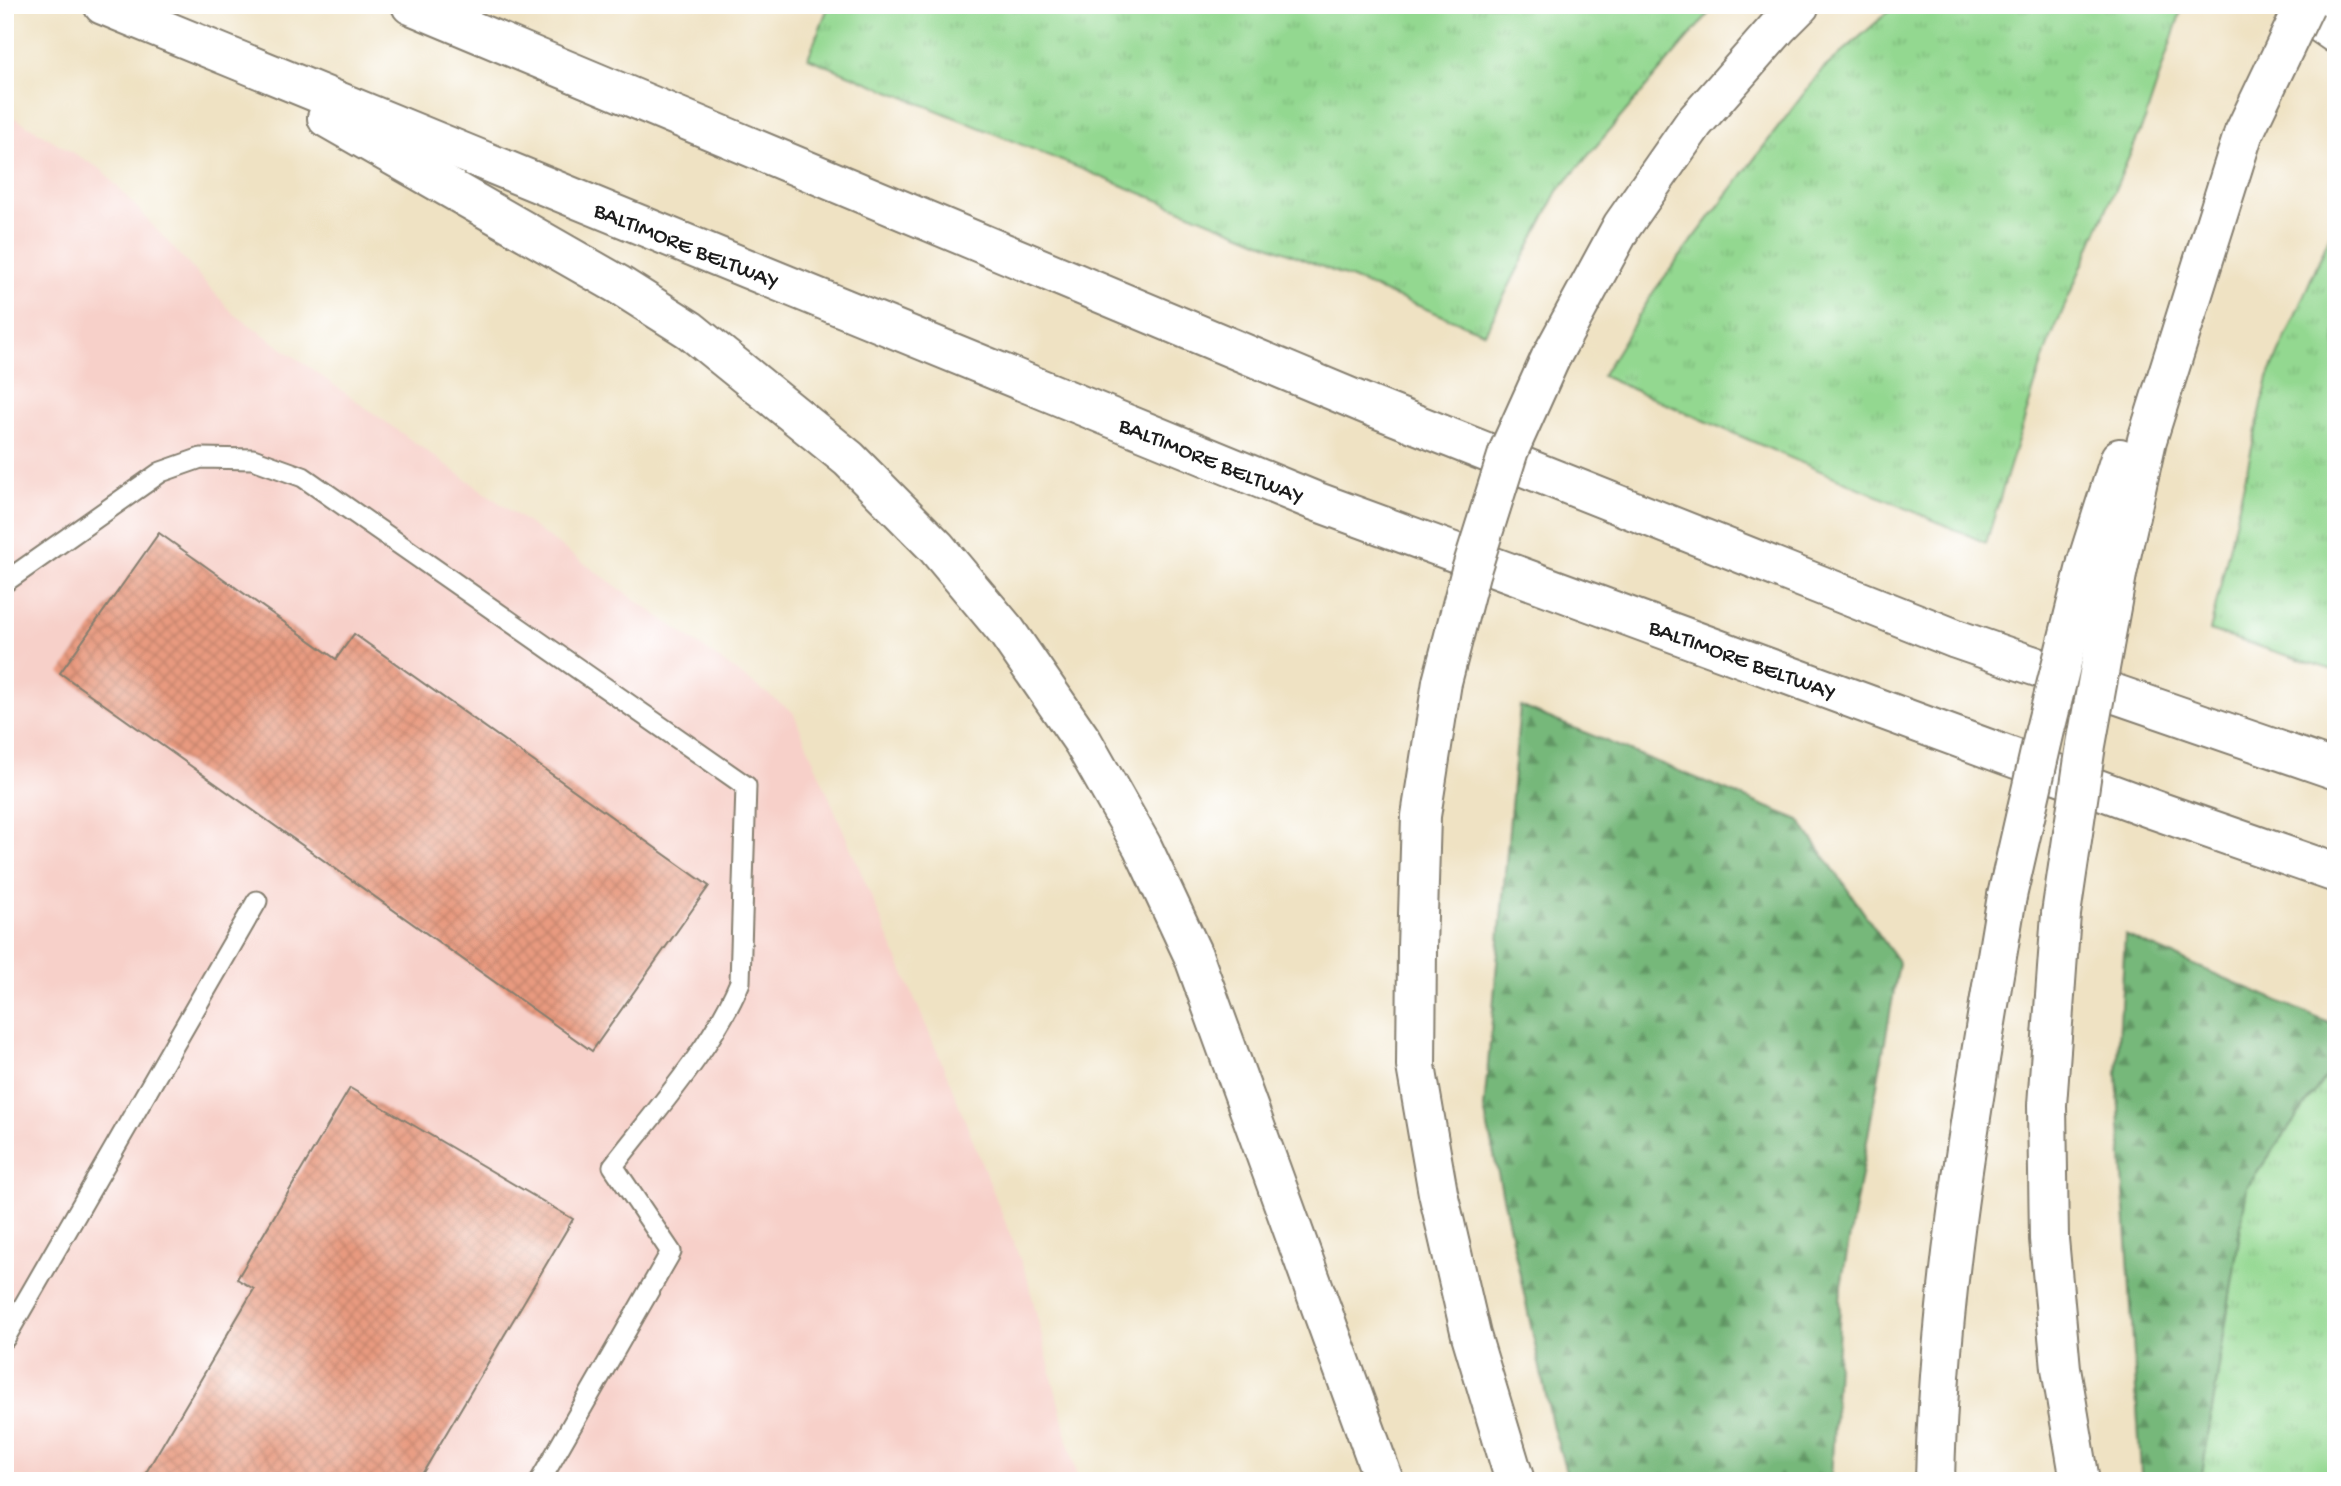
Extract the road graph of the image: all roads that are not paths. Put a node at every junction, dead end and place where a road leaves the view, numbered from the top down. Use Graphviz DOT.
graph roads {
  1 [pos="103,5"];
  2 [pos="411,5"];
  3 [pos="1800,5"];
  4 [pos="2294,5"];
  5 [pos="2305,5"];
  6 [pos="2336,34"];
  7 [pos="192,41"];
  8 [pos="2102,568"];
  9 [pos="5,582"];
  10 [pos="2336,770"];
  11 [pos="2336,873"];
  12 [pos="257,901"];
  13 [pos="5,1338"];
  14 [pos="540,1481"];
  15 [pos="1384,1481"];
  16 [pos="1515,1481"];
  17 [pos="1935,1481"];
  18 [pos="2080,1481"];
  1 -- 7 [label="highway, BALTIMORE BELTWAY"];
  2 -- 10 [label="highway"];
  3 -- 16 [label="highway, bridge"];
  4 -- 6 [label="highway"];
  5 -- 8 [label="highway, bridge"];
  7 -- 11 [label="highway, BALTIMORE BELTWAY"];
  7 -- 15 [label="highway"];
  8 -- 17 [label="highway, bridge"];
  8 -- 18 [label="highway, bridge"];
  9 -- 14 [label="lane"];
  12 -- 13 [label="lane"];
}
